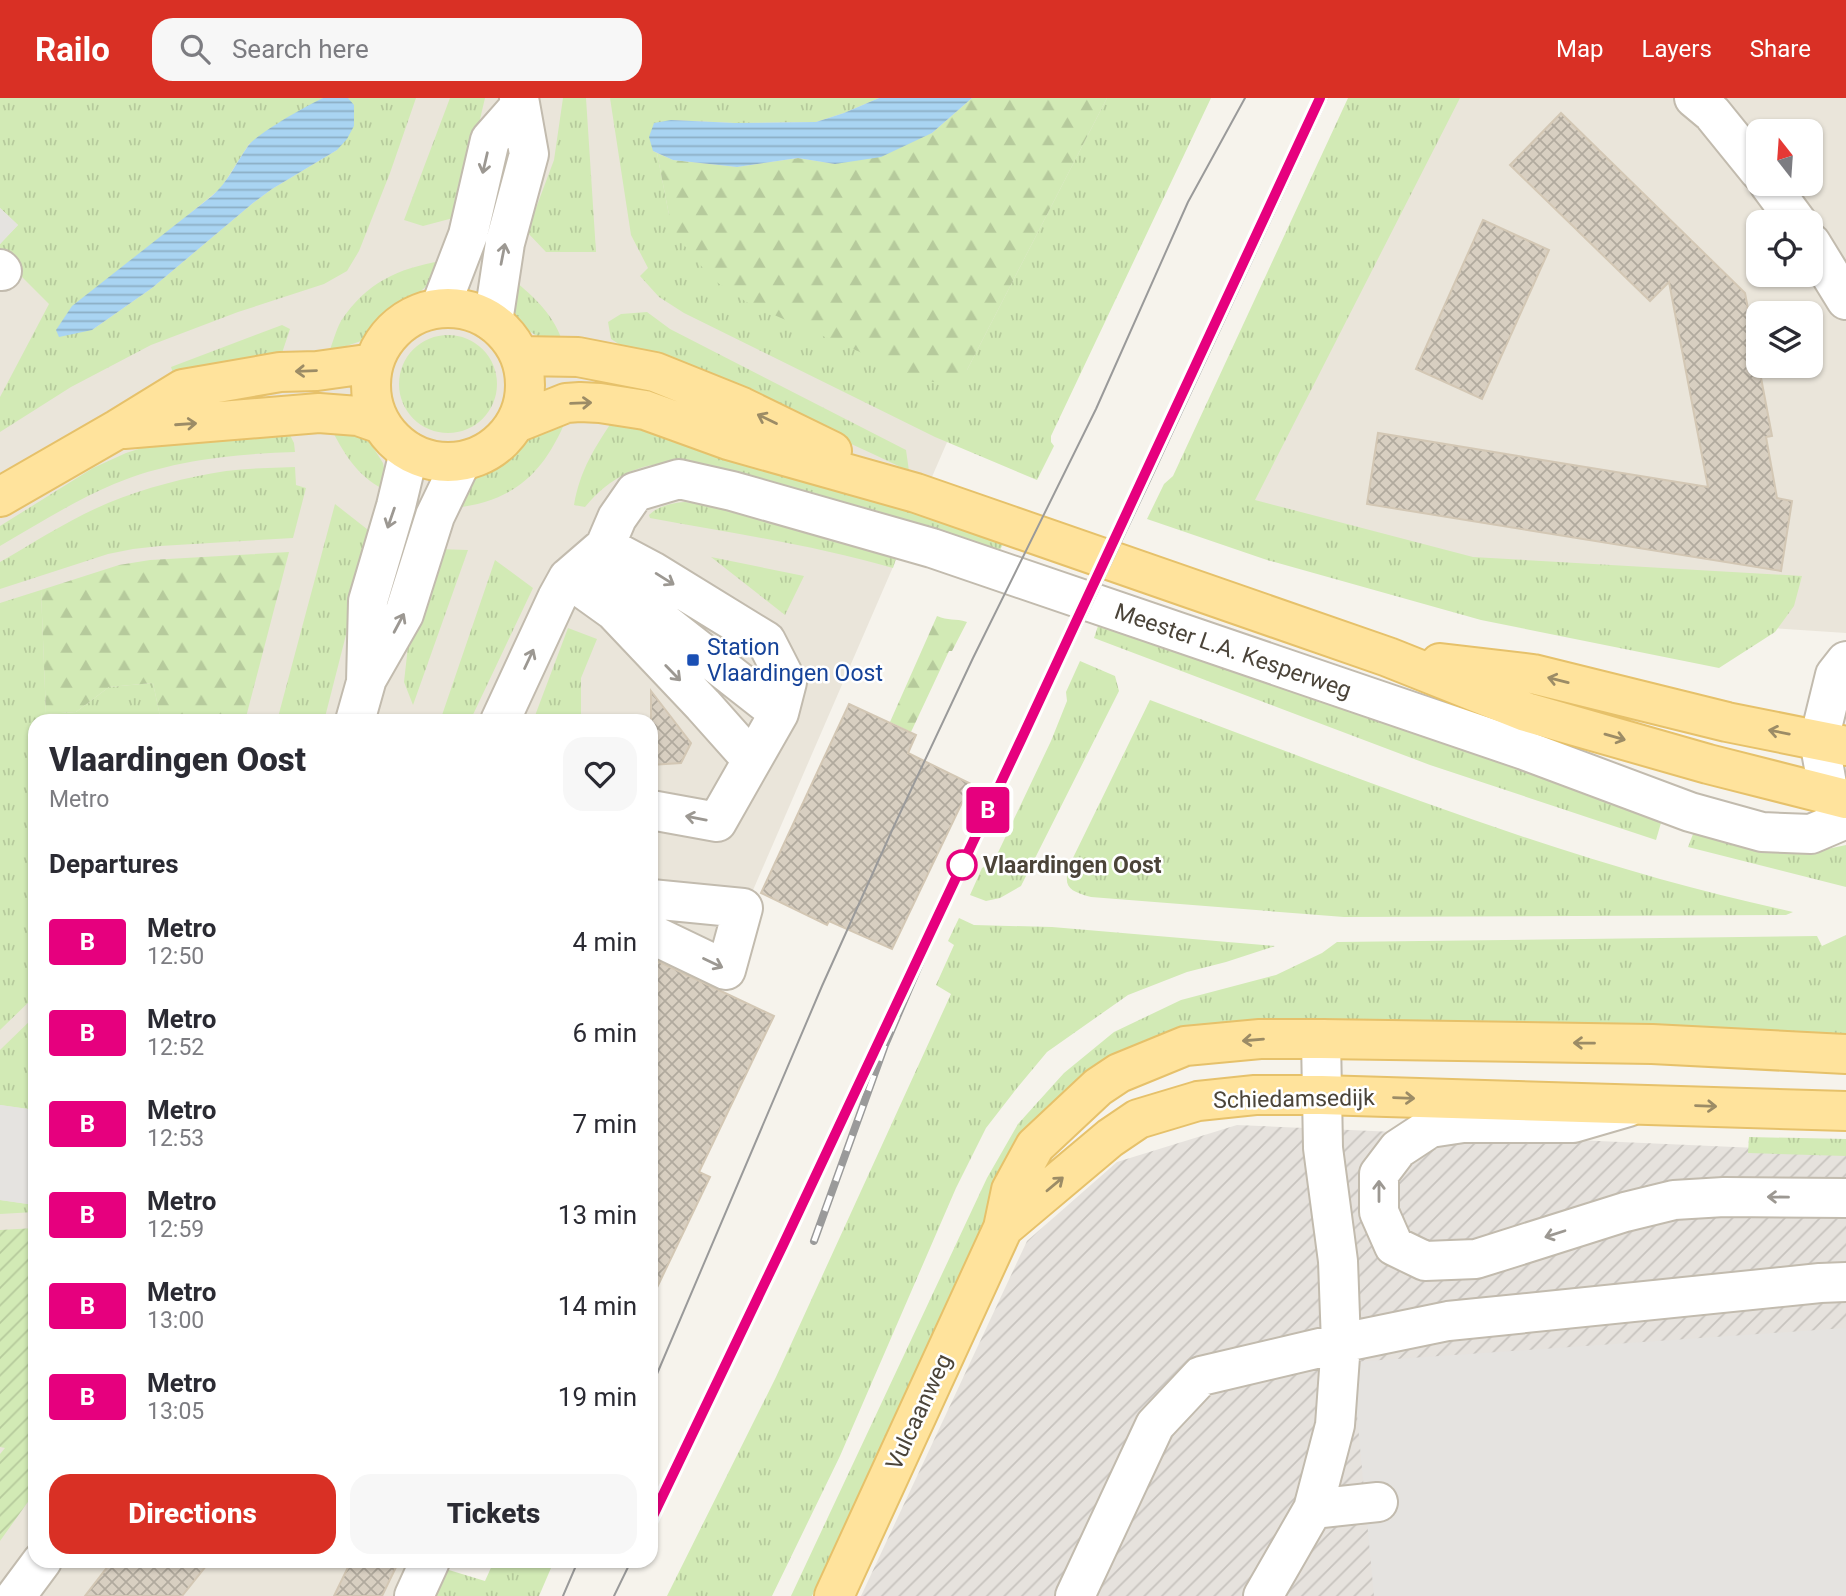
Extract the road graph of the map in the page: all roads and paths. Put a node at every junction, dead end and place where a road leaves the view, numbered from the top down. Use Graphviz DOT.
graph roads {
  1 [pos="1694,98"];
  2 [pos="520,102"];
  3 [pos="1746,155"];
  4 [pos="1823,263"];
  5 [pos="1846,300"];
  6 [pos="440,308"];
  7 [pos="493,321"];
  8 [pos="520,356"];
  9 [pos="374,363"];
  10 [pos="516,423"];
  11 [pos="381,424"];
  12 [pos="118,429"];
  13 [pos="409,452"];
  14 [pos="461,462"];
  15 [pos="916,493"];
  16 [pos="0,497"];
  17 [pos="586,562"];
  18 [pos="1388,657"];
  19 [pos="1846,661"];
  20 [pos="366,682"];
  21 [pos="357,714"];
  22 [pos="503,714"];
  23 [pos="752,760"];
  24 [pos="1839,777"];
  25 [pos="658,811"];
  26 [pos="658,901"];
  27 [pos="658,937"];
  28 [pos="1321,1039"];
  29 [pos="1846,1054"];
  30 [pos="1321,1095"];
  31 [pos="1638,1104"];
  32 [pos="1846,1111"];
  33 [pos="1846,1198"];
  34 [pos="1003,1228"];
  35 [pos="1846,1282"];
  36 [pos="1340,1343"];
  37 [pos="1378,1502"];
  38 [pos="1313,1509"];
  39 [pos="37,1568"];
  40 [pos="427,1568"];
  41 [pos="16,1596"];
  42 [pos="414,1596"];
  43 [pos="834,1596"];
  44 [pos="1075,1596"];
  45 [pos="1263,1596"];
  1 -- 3 [label="street"];
  2 -- 6 [label="street, one-way"];
  7 -- 2 [label="street, one-way"];
  4 -- 5 [label="street"];
  6 -- 7 [label="main road"];
  6 -- 9 [label="main road"];
  7 -- 8 [label="main road"];
  8 -- 10 [label="main road"];
  15 -- 8 [label="main road, Meester L.A. Kesperweg, one-way"];
  9 -- 11 [label="main road"];
  9 -- 12 [label="main road, one-way"];
  10 -- 14 [label="main road"];
  10 -- 15 [label="main road, Meester L.A. Kesperweg, one-way"];
  12 -- 11 [label="main road, one-way"];
  11 -- 13 [label="main road"];
  12 -- 16 [label="main road"];
  13 -- 14 [label="main road"];
  13 -- 20 [label="street, one-way"];
  20 -- 14 [label="street, one-way"];
  15 -- 18 [label="main road, Meester L.A. Kesperweg"];
  22 -- 17 [label="street, Meester L.A. Kesperweg, one-way"];
  17 -- 23 [label="street, one-way"];
  17 -- 23 [label="street, one-way"];
  17 -- 24 [label="street, Meester L.A. Kesperweg"];
  18 -- 24 [label="main road, Meester L.A. Kesperweg, one-way"];
  24 -- 18 [label="main road, Meester L.A. Kesperweg, one-way"];
  19 -- 24 [label="street"];
  20 -- 21 [label="street"];
  23 -- 25 [label="street, one-way"];
  27 -- 26 [label="street, one-way"];
  29 -- 28 [label="main road, one-way"];
  28 -- 30 [label="street"];
  28 -- 34 [label="main road, one-way"];
  30 -- 31 [label="main road, Schiedamsedijk, one-way"];
  34 -- 30 [label="main road, Schiedamsedijk, one-way"];
  30 -- 36 [label="street"];
  31 -- 32 [label="main road, Schiedamsedijk, one-way"];
  33 -- 31 [label="street, one-way"];
  34 -- 43 [label="main road, Vulcaanweg"];
  35 -- 36 [label="street"];
  36 -- 38 [label="street"];
  36 -- 44 [label="street"];
  37 -- 38 [label="street"];
  38 -- 45 [label="street"];
  39 -- 41 [label="street"];
  40 -- 42 [label="street"];
}
